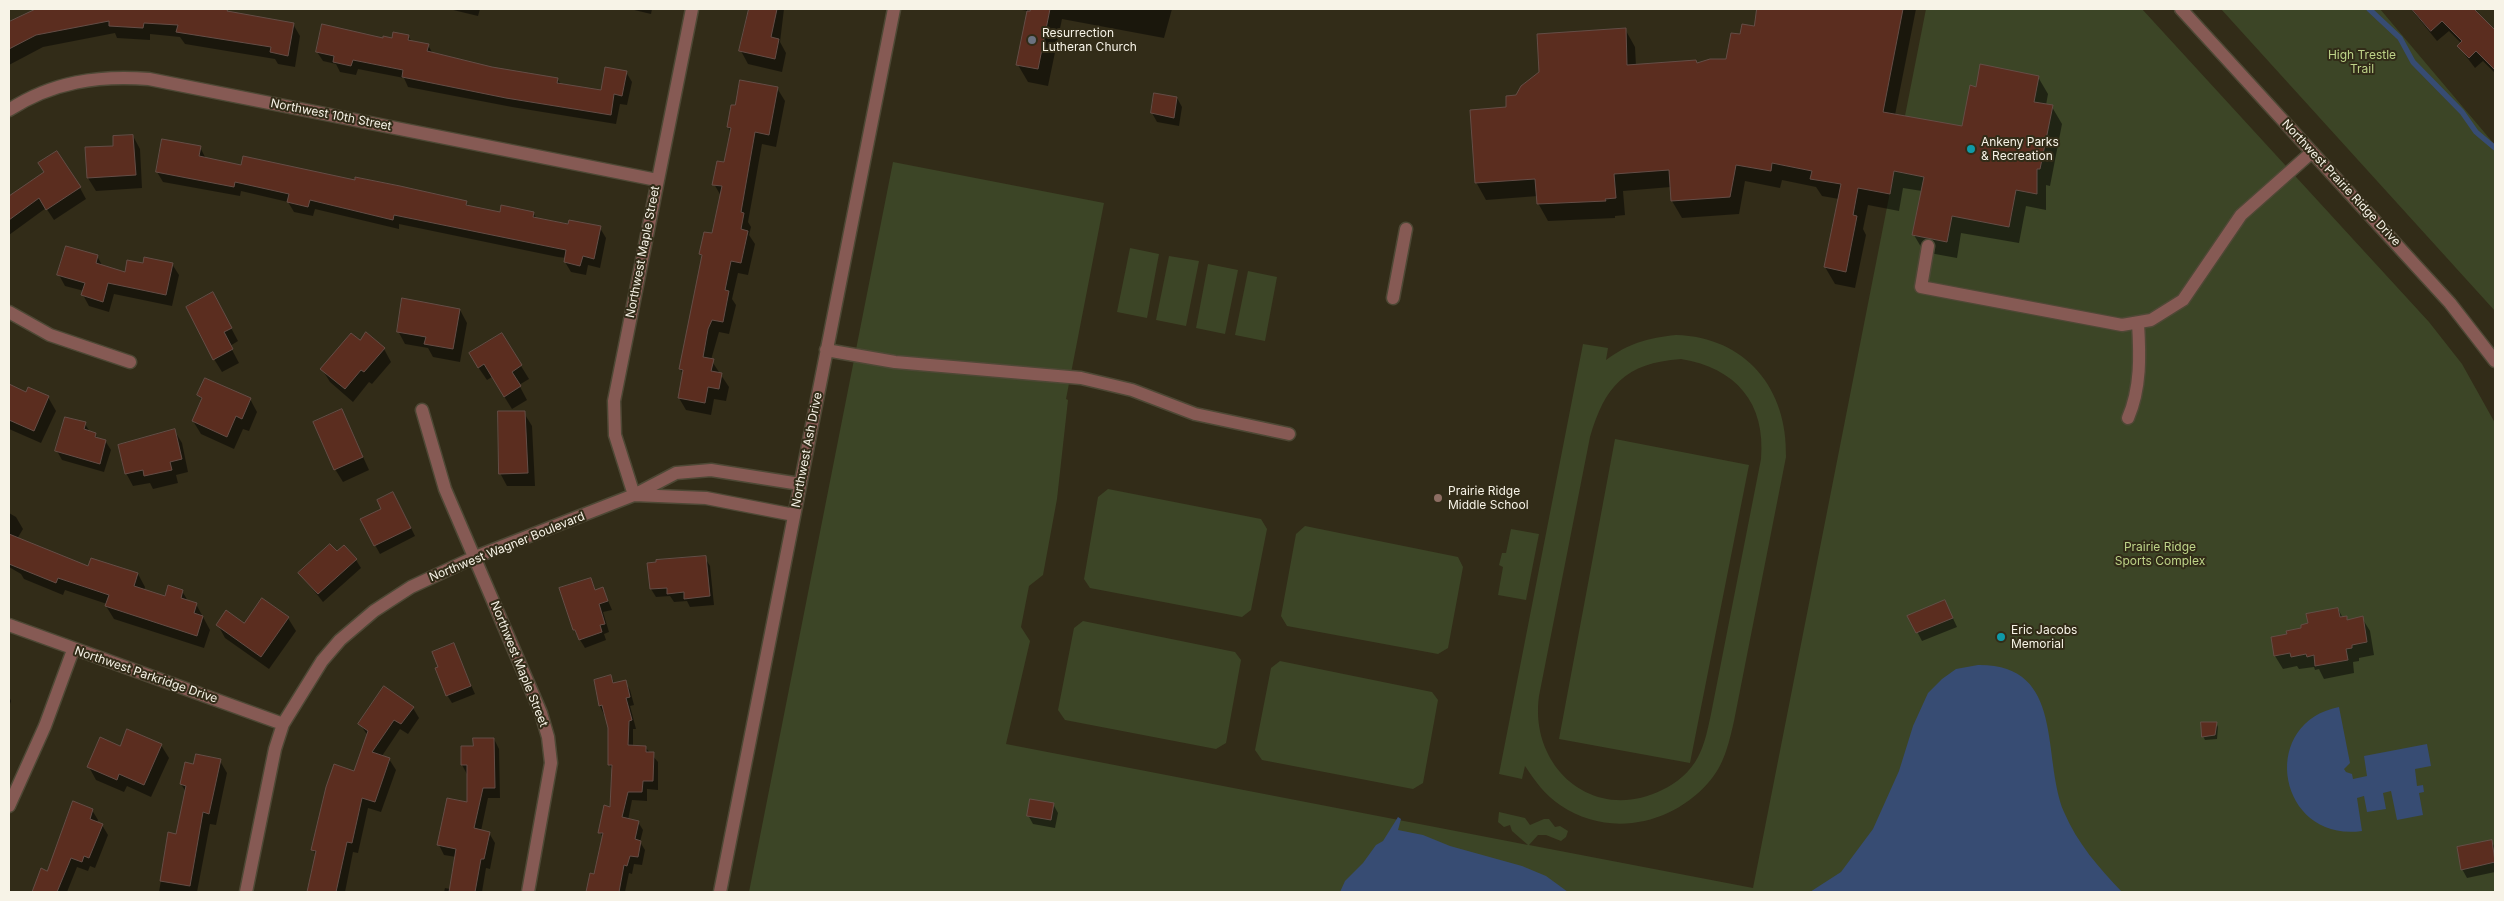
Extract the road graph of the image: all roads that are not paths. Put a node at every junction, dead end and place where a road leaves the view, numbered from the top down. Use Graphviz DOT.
graph roads {
  1 [pos="692,9"];
  2 [pos="894,9"];
  3 [pos="2181,9"];
  4 [pos="9,110"];
  5 [pos="2312,152"];
  6 [pos="657,180"];
  7 [pos="1406,229"];
  8 [pos="1928,246"];
  9 [pos="1393,298"];
  10 [pos="9,312"];
  11 [pos="2138,323"];
  12 [pos="826,350"];
  13 [pos="2495,361"];
  14 [pos="130,362"];
  15 [pos="422,410"];
  16 [pos="2128,418"];
  17 [pos="1289,434"];
  18 [pos="800,484"];
  19 [pos="634,495"];
  20 [pos="794,514"];
  21 [pos="475,557"];
  22 [pos="9,625"];
  23 [pos="73,650"];
  24 [pos="283,724"];
  25 [pos="9,806"];
  26 [pos="246,892"];
  27 [pos="528,892"];
  28 [pos="720,892"];
  1 -- 6 [label="street, Northwest Maple Street"];
  2 -- 12 [label="street, Northwest Ash Drive"];
  3 -- 5 [label="street, Northwest Prairie Ridge Drive"];
  4 -- 6 [label="street, Northwest 10th Street"];
  5 -- 11 [label="street"];
  5 -- 13 [label="street, Northwest Prairie Ridge Drive"];
  6 -- 19 [label="street, Northwest Maple Street"];
  7 -- 9 [label="street"];
  8 -- 11 [label="street"];
  10 -- 14 [label="street"];
  11 -- 16 [label="street"];
  12 -- 17 [label="street"];
  12 -- 18 [label="street, Northwest Ash Drive"];
  15 -- 21 [label="street, Northwest Maple Street"];
  18 -- 19 [label="street, Northwest Wagner Boulevard"];
  18 -- 20 [label="street, Northwest Ash Drive"];
  19 -- 20 [label="street, Northwest Wagner Boulevard"];
  19 -- 21 [label="street, Northwest Wagner Boulevard"];
  20 -- 28 [label="street, Northwest Ash Drive"];
  21 -- 24 [label="street, Northwest Wagner Boulevard"];
  21 -- 27 [label="street, Northwest Maple Street"];
  22 -- 23 [label="street, Northwest Parkridge Drive"];
  23 -- 24 [label="street, Northwest Parkridge Drive"];
  23 -- 25 [label="street"];
  24 -- 26 [label="street, Northwest Wagner Boulevard"];
}
